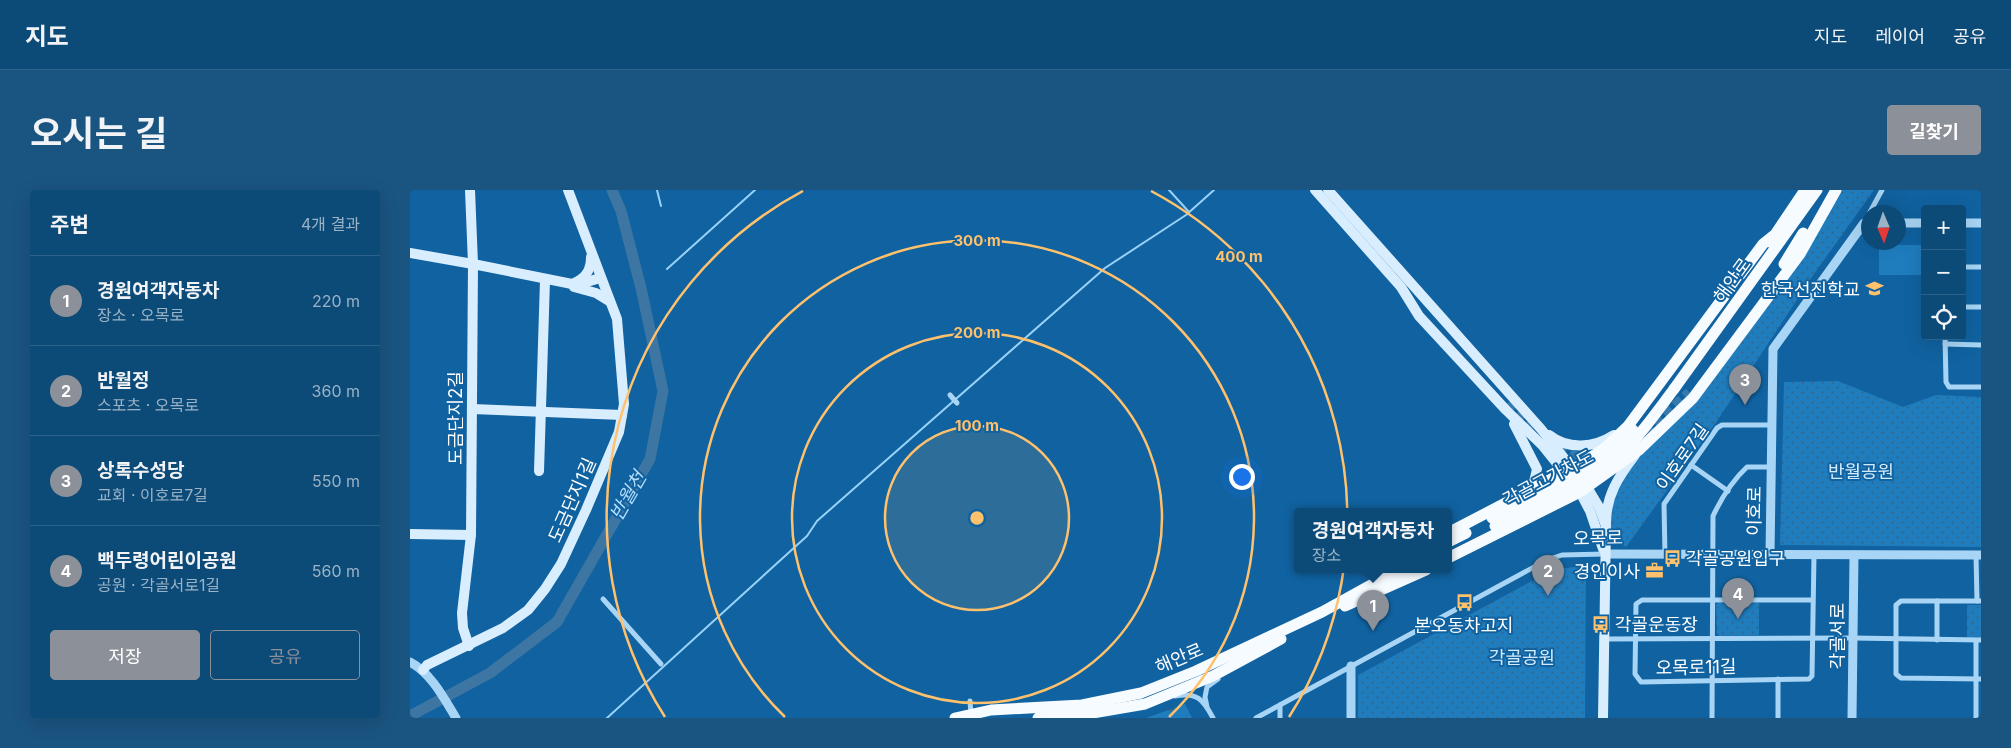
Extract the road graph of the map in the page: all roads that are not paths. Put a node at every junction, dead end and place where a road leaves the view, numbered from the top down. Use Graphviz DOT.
graph roads {
  1 [pos="470,190"];
  2 [pos="568,190"];
  3 [pos="1316,190"];
  4 [pos="1328,190"];
  5 [pos="1806,190"];
  6 [pos="1817,190"];
  7 [pos="1829,190"];
  8 [pos="1836,190"];
  9 [pos="1882,190"];
  10 [pos="1875,205"];
  11 [pos="1906,223"];
  12 [pos="1921,223"];
  13 [pos="1966,223"];
  14 [pos="1981,223"];
  15 [pos="1861,229"];
  16 [pos="1773,236"];
  17 [pos="410,253"];
  18 [pos="591,254"];
  19 [pos="473,264"];
  20 [pos="1966,267"];
  21 [pos="1981,267"];
  22 [pos="600,278"];
  23 [pos="546,280"];
  24 [pos="567,283"];
  25 [pos="610,301"];
  26 [pos="1966,307"];
  27 [pos="1981,308"];
  28 [pos="1945,340"];
  29 [pos="1945,344"];
  30 [pos="1981,345"];
  31 [pos="1981,387"];
  32 [pos="1671,388"];
  33 [pos="1689,392"];
  34 [pos="950,395"];
  35 [pos="957,403"];
  36 [pos="1507,406"];
  37 [pos="472,409"];
  38 [pos="542,411"];
  39 [pos="622,415"];
  40 [pos="1772,424"];
  41 [pos="1628,426"];
  42 [pos="1540,429"];
  43 [pos="1639,450"];
  44 [pos="1691,465"];
  45 [pos="1771,467"];
  46 [pos="539,471"];
  47 [pos="1568,471"];
  48 [pos="1549,481"];
  49 [pos="1584,489"];
  50 [pos="1728,492"];
  51 [pos="1521,495"];
  52 [pos="1559,502"];
  53 [pos="1493,522"];
  54 [pos="1606,526"];
  55 [pos="1452,531"];
  56 [pos="410,534"];
  57 [pos="471,535"];
  58 [pos="1452,540"];
  59 [pos="1452,548"];
  60 [pos="1605,554"];
  61 [pos="1665,554"];
  62 [pos="1770,554"];
  63 [pos="1713,555"];
  64 [pos="1814,555"];
  65 [pos="1854,555"];
  66 [pos="1979,555"];
  67 [pos="1452,556"];
  68 [pos="1378,573"];
  69 [pos="1393,573"];
  70 [pos="1405,573"];
  71 [pos="1419,573"];
  72 [pos="603,599"];
  73 [pos="1712,600"];
  74 [pos="1813,600"];
  75 [pos="1937,601"];
  76 [pos="1979,601"];
  77 [pos="1324,613"];
  78 [pos="1713,638"];
  79 [pos="1813,638"];
  80 [pos="1853,638"];
  81 [pos="1604,639"];
  82 [pos="1636,639"];
  83 [pos="1896,639"];
  84 [pos="1937,640"];
  85 [pos="1979,640"];
  86 [pos="469,646"];
  87 [pos="410,662"];
  88 [pos="661,664"];
  89 [pos="1230,666"];
  90 [pos="1351,666"];
  91 [pos="426,673"];
  92 [pos="1778,679"];
  93 [pos="1979,679"];
  94 [pos="1712,680"];
  95 [pos="970,701"];
  96 [pos="1151,701"];
  97 [pos="1280,705"];
  98 [pos="1207,707"];
  99 [pos="972,714"];
  100 [pos="455,716"];
  101 [pos="955,718"];
  102 [pos="1038,718"];
  103 [pos="1213,718"];
  104 [pos="1256,718"];
  105 [pos="1280,718"];
  106 [pos="1351,718"];
  107 [pos="1603,718"];
  108 [pos="1712,718"];
  109 [pos="1778,718"];
  110 [pos="1852,718"];
  111 [pos="1976,718"];
  1 -- 19 [label="main road, 도금단지2길"];
  2 -- 18 [label="main road, 도금단지1길"];
  3 -- 36 [label="main road"];
  4 -- 42 [label="main road"];
  5 -- 16 [label="main road, 해안로"];
  6 -- 32 [label="main road, 해안로"];
  7 -- 33 [label="main road"];
  8 -- 43 [label="main road"];
  9 -- 10 [label="street"];
  11 -- 12 [label="street"];
  13 -- 14 [label="street"];
  15 -- 40 [label="street, 이호로"];
  16 -- 32 [label="main road, 해안로"];
  16 -- 41 [label="main road"];
  17 -- 19 [label="main road"];
  18 -- 22 [label="main road, 도금단지1길"];
  18 -- 24 [label="main road"];
  19 -- 23 [label="main road"];
  19 -- 37 [label="main road, 도금단지2길"];
  20 -- 21 [label="street"];
  22 -- 24 [label="main road"];
  22 -- 25 [label="main road, 도금단지1길"];
  23 -- 24 [label="main road"];
  23 -- 38 [label="main road"];
  24 -- 25 [label="main road"];
  25 -- 39 [label="main road, 도금단지1길"];
  26 -- 27 [label="street"];
  28 -- 29 [label="street"];
  29 -- 30 [label="street"];
  29 -- 31 [label="street"];
  32 -- 53 [label="main road, 각골고가차도, bridge"];
  34 -- 35 [label="street"];
  36 -- 47 [label="main road"];
  36 -- 51 [label="main road"];
  37 -- 38 [label="main road"];
  37 -- 57 [label="main road, 도금단지2길"];
  38 -- 39 [label="main road"];
  38 -- 46 [label="main road"];
  39 -- 86 [label="main road, 도금단지1길"];
  40 -- 44 [label="street, 이호로7길"];
  40 -- 45 [label="street, 이호로"];
  41 -- 42 [label="main road"];
  41 -- 47 [label="main road"];
  42 -- 47 [label="main road"];
  43 -- 49 [label="main road"];
  43 -- 54 [label="main road"];
  44 -- 50 [label="street"];
  44 -- 61 [label="street, 이호로7길"];
  45 -- 50 [label="street, 이호로"];
  45 -- 62 [label="street, 이호로"];
  47 -- 48 [label="main road"];
  47 -- 49 [label="main road"];
  48 -- 51 [label="main road"];
  48 -- 52 [label="main road"];
  49 -- 52 [label="main road"];
  49 -- 54 [label="main road"];
  49 -- 60 [label="main road"];
  50 -- 63 [label="street, 이호로"];
  51 -- 55 [label="main road"];
  52 -- 67 [label="main road"];
  53 -- 58 [label="main road"];
  53 -- 59 [label="main road"];
  54 -- 60 [label="main road"];
  56 -- 57 [label="main road"];
  57 -- 86 [label="main road, 도금단지2길"];
  60 -- 61 [label="street, 오목로"];
  60 -- 81 [label="main road"];
  60 -- 90 [label="street, 오목로"];
  61 -- 63 [label="street, 오목로"];
  62 -- 63 [label="street, 오목로"];
  62 -- 64 [label="street, 오목로"];
  63 -- 73 [label="street, 이호로"];
  64 -- 65 [label="street, 오목로"];
  64 -- 74 [label="street, 오목로11길"];
  65 -- 66 [label="street, 오목로"];
  65 -- 80 [label="street, 각골서로"];
  66 -- 76 [label="street"];
  68 -- 77 [label="main road"];
  69 -- 77 [label="main road, 해안로"];
  70 -- 77 [label="main road, 해안로"];
  71 -- 77 [label="main road"];
  72 -- 88 [label="street"];
  73 -- 74 [label="street, 오목로11길"];
  73 -- 78 [label="street, 이호로"];
  73 -- 82 [label="street, 오목로11길"];
  74 -- 79 [label="street, 오목로11길"];
  75 -- 76 [label="street"];
  75 -- 83 [label="street"];
  75 -- 84 [label="street"];
  77 -- 89 [label="main road, 해안로"];
  77 -- 99 [label="main road, 해안로"];
  78 -- 79 [label="street"];
  78 -- 82 [label="street"];
  78 -- 94 [label="street, 이호로"];
  79 -- 80 [label="street"];
  79 -- 92 [label="street, 오목로11길"];
  80 -- 83 [label="street"];
  80 -- 110 [label="street, 각골서로"];
  81 -- 82 [label="street"];
  81 -- 107 [label="main road"];
  82 -- 94 [label="street, 오목로11길"];
  83 -- 84 [label="street"];
  83 -- 93 [label="street"];
  84 -- 85 [label="street"];
  85 -- 93 [label="street"];
  86 -- 91 [label="main road, 도금단지1길"];
  87 -- 91 [label="street"];
  89 -- 96 [label="main road, 해안로"];
  89 -- 98 [label="street"];
  90 -- 97 [label="street, 오목로"];
  90 -- 106 [label="street"];
  91 -- 100 [label="street"];
  92 -- 94 [label="street, 오목로11길"];
  92 -- 109 [label="street"];
  93 -- 111 [label="street"];
  94 -- 108 [label="street, 이호로"];
  95 -- 99 [label="street"];
  96 -- 98 [label="street"];
  96 -- 102 [label="main road, 해안로"];
  97 -- 104 [label="street, 오목로"];
  97 -- 105 [label="street"];
  98 -- 103 [label="street"];
  99 -- 101 [label="main road, 해안로"];
}
